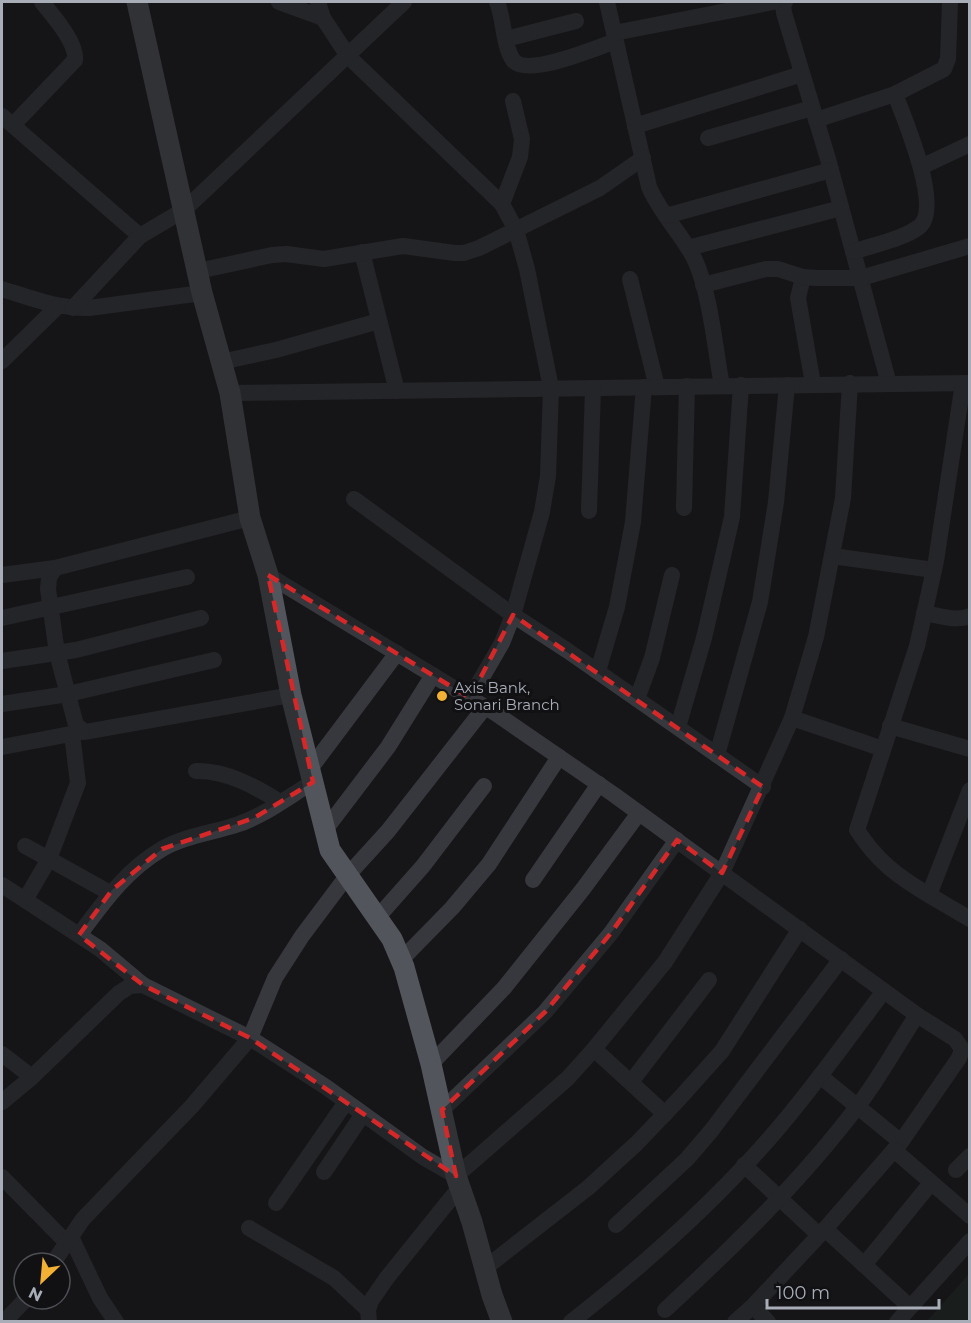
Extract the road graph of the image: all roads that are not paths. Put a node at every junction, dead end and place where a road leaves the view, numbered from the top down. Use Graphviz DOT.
graph roads {
  1 [pos="42,2"];
  2 [pos="137,2"];
  3 [pos="279,2"];
  4 [pos="404,2"];
  5 [pos="498,2"];
  6 [pos="607,2"];
  7 [pos="773,2"];
  8 [pos="785,2"];
  9 [pos="950,2"];
  10 [pos="321,10"];
  11 [pos="576,21"];
  12 [pos="615,37"];
  13 [pos="506,39"];
  14 [pos="348,56"];
  15 [pos="802,74"];
  16 [pos="895,94"];
  17 [pos="513,101"];
  18 [pos="814,114"];
  19 [pos="7,121"];
  20 [pos="635,126"];
  21 [pos="708,138"];
  22 [pos="969,144"];
  23 [pos="643,158"];
  24 [pos="921,166"];
  25 [pos="831,170"];
  26 [pos="502,204"];
  27 [pos="841,208"];
  28 [pos="184,210"];
  29 [pos="666,216"];
  30 [pos="516,230"];
  31 [pos="140,236"];
  32 [pos="969,246"];
  33 [pos="688,248"];
  34 [pos="362,252"];
  35 [pos="853,252"];
  36 [pos="198,271"];
  37 [pos="803,277"];
  38 [pos="861,278"];
  39 [pos="630,279"];
  40 [pos="704,285"];
  41 [pos="2,289"];
  42 [pos="202,293"];
  43 [pos="65,307"];
  44 [pos="379,321"];
  45 [pos="2,361"];
  46 [pos="222,362"];
  47 [pos="850,383"];
  48 [pos="966,383"];
  49 [pos="813,384"];
  50 [pos="889,384"];
  51 [pos="741,385"];
  52 [pos="788,385"];
  53 [pos="687,386"];
  54 [pos="722,386"];
  55 [pos="650,387"];
  56 [pos="551,388"];
  57 [pos="593,388"];
  58 [pos="397,391"];
  59 [pos="230,393"];
  60 [pos="354,499"];
  61 [pos="684,507"];
  62 [pos="589,511"];
  63 [pos="250,518"];
  64 [pos="832,556"];
  65 [pos="55,568"];
  66 [pos="934,570"];
  67 [pos="2,575"];
  68 [pos="268,575"];
  69 [pos="672,575"];
  70 [pos="187,577"];
  71 [pos="51,608"];
  72 [pos="924,613"];
  73 [pos="513,615"];
  74 [pos="969,616"];
  75 [pos="2,618"];
  76 [pos="201,618"];
  77 [pos="396,653"];
  78 [pos="57,654"];
  79 [pos="214,660"];
  80 [pos="2,661"];
  81 [pos="598,671"];
  82 [pos="433,675"];
  83 [pos="68,693"];
  84 [pos="291,695"];
  85 [pos="470,698"];
  86 [pos="638,699"];
  87 [pos="2,704"];
  88 [pos="485,707"];
  89 [pos="792,718"];
  90 [pos="890,726"];
  91 [pos="678,727"];
  92 [pos="79,733"];
  93 [pos="2,747"];
  94 [pos="883,749"];
  95 [pos="969,749"];
  96 [pos="717,755"];
  97 [pos="559,757"];
  98 [pos="196,771"];
  99 [pos="311,776"];
  100 [pos="599,784"];
  101 [pos="484,786"];
  102 [pos="763,787"];
  103 [pos="969,790"];
  104 [pos="280,802"];
  105 [pos="639,813"];
  106 [pos="325,830"];
  107 [pos="677,840"];
  108 [pos="25,846"];
  109 [pos="49,859"];
  110 [pos="722,873"];
  111 [pos="347,876"];
  112 [pos="533,880"];
  113 [pos="2,885"];
  114 [pos="110,893"];
  115 [pos="928,895"];
  116 [pos="25,900"];
  117 [pos="377,918"];
  118 [pos="969,919"];
  119 [pos="800,929"];
  120 [pos="79,935"];
  121 [pos="841,959"];
  122 [pos="401,960"];
  123 [pos="709,980"];
  124 [pos="143,985"];
  125 [pos="884,990"];
  126 [pos="917,1015"];
  127 [pos="250,1038"];
  128 [pos="594,1049"];
  129 [pos="2,1054"];
  130 [pos="431,1064"];
  131 [pos="820,1076"];
  132 [pos="32,1077"];
  133 [pos="631,1082"];
  134 [pos="2,1102"];
  135 [pos="346,1102"];
  136 [pos="858,1107"];
  137 [pos="442,1110"];
  138 [pos="363,1114"];
  139 [pos="665,1114"];
  140 [pos="898,1146"];
  141 [pos="969,1156"];
  142 [pos="744,1165"];
  143 [pos="956,1170"];
  144 [pos="324,1172"];
  145 [pos="2,1178"];
  146 [pos="458,1181"];
  147 [pos="932,1183"];
  148 [pos="780,1198"];
  149 [pos="276,1203"];
  150 [pos="969,1216"];
  151 [pos="616,1225"];
  152 [pos="249,1228"];
  153 [pos="822,1232"];
  154 [pos="69,1240"];
  155 [pos="969,1241"];
  156 [pos="61,1251"];
  157 [pos="864,1265"];
  158 [pos="485,1268"];
  159 [pos="753,1306"];
  160 [pos="910,1307"];
  161 [pos="665,1310"];
  162 [pos="15,1311"];
  163 [pos="369,1316"];
  164 [pos="4,1322"];
  165 [pos="116,1322"];
  166 [pos="502,1322"];
  167 [pos="571,1322"];
  168 [pos="735,1322"];
  169 [pos="768,1322"];
  170 [pos="897,1322"];
  1 -- 19 [label="street"];
  2 -- 28 [label="main road"];
  3 -- 10 [label="street"];
  4 -- 14 [label="street"];
  5 -- 13 [label="street"];
  6 -- 12 [label="street"];
  7 -- 12 [label="street"];
  8 -- 15 [label="street"];
  9 -- 16 [label="street"];
  10 -- 14 [label="street"];
  11 -- 13 [label="street"];
  12 -- 13 [label="street"];
  12 -- 20 [label="street"];
  14 -- 26 [label="street"];
  14 -- 28 [label="street"];
  15 -- 18 [label="street"];
  15 -- 20 [label="street"];
  16 -- 18 [label="street"];
  16 -- 24 [label="street"];
  17 -- 26 [label="street"];
  18 -- 21 [label="street"];
  18 -- 25 [label="street"];
  19 -- 31 [label="street"];
  20 -- 23 [label="street"];
  22 -- 24 [label="street"];
  23 -- 29 [label="street"];
  23 -- 30 [label="street"];
  24 -- 35 [label="street"];
  25 -- 27 [label="street"];
  25 -- 29 [label="street"];
  26 -- 30 [label="street"];
  27 -- 33 [label="street"];
  27 -- 35 [label="street"];
  28 -- 31 [label="street"];
  28 -- 36 [label="main road"];
  29 -- 33 [label="street"];
  30 -- 34 [label="street"];
  30 -- 56 [label="street"];
  31 -- 43 [label="street"];
  32 -- 38 [label="street"];
  33 -- 40 [label="street"];
  34 -- 36 [label="street"];
  34 -- 44 [label="street"];
  35 -- 38 [label="street"];
  36 -- 42 [label="main road"];
  37 -- 38 [label="street"];
  37 -- 40 [label="street"];
  37 -- 49 [label="street"];
  38 -- 50 [label="street"];
  39 -- 55 [label="street"];
  40 -- 54 [label="street"];
  41 -- 43 [label="street"];
  42 -- 43 [label="street"];
  42 -- 46 [label="main road"];
  43 -- 45 [label="street"];
  44 -- 46 [label="street"];
  44 -- 58 [label="street"];
  46 -- 59 [label="main road"];
  47 -- 49 [label="street"];
  47 -- 50 [label="street"];
  47 -- 64 [label="street"];
  48 -- 50 [label="street"];
  48 -- 66 [label="street"];
  49 -- 52 [label="street"];
  51 -- 52 [label="street"];
  51 -- 54 [label="street"];
  51 -- 91 [label="street"];
  52 -- 96 [label="street"];
  53 -- 54 [label="street"];
  53 -- 55 [label="street"];
  53 -- 61 [label="street"];
  55 -- 57 [label="street"];
  55 -- 81 [label="street"];
  56 -- 57 [label="street"];
  56 -- 58 [label="street"];
  56 -- 73 [label="street"];
  57 -- 62 [label="street"];
  58 -- 59 [label="street"];
  59 -- 63 [label="main road"];
  60 -- 73 [label="street"];
  63 -- 65 [label="street"];
  63 -- 68 [label="main road"];
  64 -- 66 [label="street"];
  64 -- 89 [label="street"];
  65 -- 67 [label="street"];
  65 -- 71 [label="street"];
  66 -- 72 [label="street"];
  68 -- 77 [label="street"];
  68 -- 84 [label="main road"];
  69 -- 86 [label="street"];
  70 -- 71 [label="street"];
  71 -- 75 [label="street"];
  71 -- 78 [label="street"];
  72 -- 74 [label="street"];
  72 -- 90 [label="street"];
  73 -- 81 [label="street"];
  73 -- 85 [label="street"];
  76 -- 78 [label="street"];
  77 -- 82 [label="street"];
  77 -- 99 [label="street"];
  78 -- 80 [label="street"];
  78 -- 83 [label="street"];
  79 -- 83 [label="street"];
  81 -- 86 [label="street"];
  82 -- 85 [label="street"];
  82 -- 106 [label="street"];
  83 -- 87 [label="street"];
  83 -- 92 [label="street"];
  84 -- 92 [label="street"];
  84 -- 99 [label="main road"];
  85 -- 88 [label="street"];
  86 -- 91 [label="street"];
  88 -- 97 [label="street"];
  88 -- 111 [label="street"];
  89 -- 94 [label="street"];
  89 -- 102 [label="street"];
  90 -- 94 [label="street"];
  90 -- 95 [label="street"];
  91 -- 96 [label="street"];
  92 -- 93 [label="street"];
  92 -- 109 [label="street"];
  94 -- 115 [label="street"];
  96 -- 102 [label="street"];
  97 -- 100 [label="street"];
  97 -- 122 [label="street"];
  98 -- 104 [label="street"];
  99 -- 104 [label="street"];
  99 -- 106 [label="main road"];
  100 -- 105 [label="street"];
  100 -- 112 [label="street"];
  101 -- 117 [label="street"];
  102 -- 110 [label="street"];
  103 -- 115 [label="street"];
  104 -- 114 [label="street"];
  105 -- 107 [label="street"];
  105 -- 130 [label="street"];
  106 -- 111 [label="main road"];
  107 -- 110 [label="street"];
  107 -- 137 [label="street"];
  108 -- 109 [label="street"];
  109 -- 114 [label="street"];
  109 -- 116 [label="street"];
  110 -- 119 [label="street"];
  110 -- 128 [label="street"];
  111 -- 117 [label="main road"];
  111 -- 127 [label="street"];
  113 -- 116 [label="street"];
  114 -- 120 [label="street"];
  115 -- 118 [label="street"];
  116 -- 120 [label="street"];
  117 -- 122 [label="main road"];
  119 -- 121 [label="street"];
  119 -- 139 [label="street"];
  120 -- 124 [label="street"];
  121 -- 125 [label="street"];
  121 -- 151 [label="street"];
  122 -- 130 [label="main road"];
  123 -- 133 [label="street"];
  124 -- 127 [label="street"];
  124 -- 132 [label="street"];
  125 -- 126 [label="street"];
  125 -- 131 [label="street"];
  126 -- 136 [label="street"];
  126 -- 140 [label="street"];
  127 -- 135 [label="street"];
  127 -- 154 [label="street"];
  128 -- 133 [label="street"];
  128 -- 146 [label="street"];
  129 -- 132 [label="street"];
  130 -- 137 [label="main road"];
  131 -- 136 [label="street"];
  131 -- 142 [label="street"];
  132 -- 134 [label="street"];
  133 -- 139 [label="street"];
  135 -- 138 [label="street"];
  135 -- 149 [label="street"];
  136 -- 140 [label="street"];
  136 -- 148 [label="street"];
  137 -- 146 [label="main road"];
  138 -- 144 [label="street"];
  138 -- 146 [label="street"];
  139 -- 158 [label="street"];
  140 -- 147 [label="street"];
  140 -- 153 [label="street"];
  141 -- 143 [label="street"];
  142 -- 148 [label="street"];
  142 -- 167 [label="street"];
  145 -- 154 [label="street"];
  146 -- 158 [label="main road"];
  146 -- 163 [label="street"];
  147 -- 150 [label="street"];
  147 -- 157 [label="street"];
  148 -- 153 [label="street"];
  148 -- 161 [label="street"];
  152 -- 163 [label="street"];
  153 -- 157 [label="street"];
  153 -- 159 [label="street"];
  154 -- 156 [label="street"];
  154 -- 165 [label="street"];
  155 -- 160 [label="street"];
  157 -- 160 [label="street"];
  158 -- 166 [label="main road"];
  159 -- 168 [label="street"];
  159 -- 169 [label="street"];
  160 -- 170 [label="street"];
  162 -- 164 [label="street"];
}
